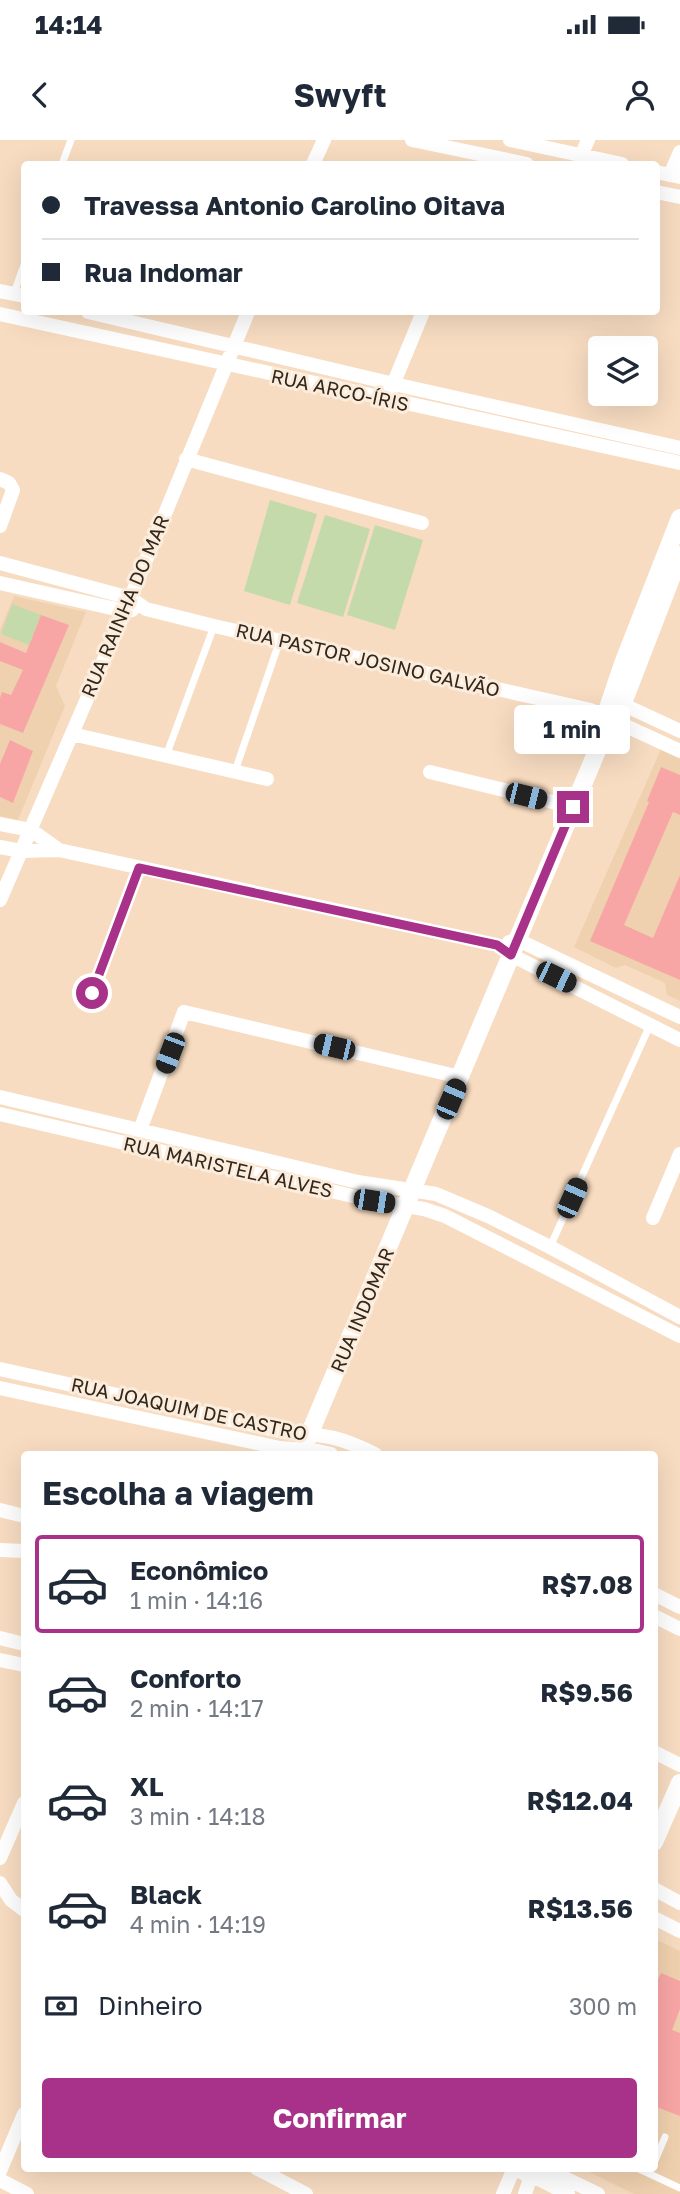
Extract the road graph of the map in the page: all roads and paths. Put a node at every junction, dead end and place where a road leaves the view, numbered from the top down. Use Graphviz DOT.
graph roads {
  1 [pos="71,140"];
  2 [pos="324,140"];
  3 [pos="412,140"];
  4 [pos="510,140"];
  5 [pos="588,140"];
  6 [pos="680,152"];
  7 [pos="581,156"];
  8 [pos="63,161"];
  9 [pos="314,161"];
  10 [pos="513,161"];
  11 [pos="607,161"];
  12 [pos="669,175"];
  13 [pos="660,193"];
  14 [pos="680,197"];
  15 [pos="21,273"];
  16 [pos="13,294"];
  17 [pos="4,315"];
  18 [pos="101,315"];
  19 [pos="247,315"];
  20 [pos="422,315"];
  21 [pos="233,346"];
  22 [pos="226,365"];
  23 [pos="394,384"];
  24 [pos="386,399"];
  25 [pos="538,417"];
  26 [pos="533,432"];
  27 [pos="680,448"];
  28 [pos="186,459"];
  29 [pos="680,463"];
  30 [pos="6,482"];
  31 [pos="680,518"];
  32 [pos="422,523"];
  33 [pos="0,526"];
  34 [pos="680,555"];
  35 [pos="0,563"];
  36 [pos="0,583"];
  37 [pos="127,604"];
  38 [pos="214,626"];
  39 [pos="279,640"];
  40 [pos="609,711"];
  41 [pos="680,731"];
  42 [pos="72,734"];
  43 [pos="680,751"];
  44 [pos="166,755"];
  45 [pos="234,772"];
  46 [pos="430,772"];
  47 [pos="267,779"];
  48 [pos="573,807"];
  49 [pos="0,824"];
  50 [pos="31,830"];
  51 [pos="0,847"];
  52 [pos="59,850"];
  53 [pos="21,851"];
  54 [pos="139,868"];
  55 [pos="0,900"];
  56 [pos="509,947"];
  57 [pos="630,992"];
  58 [pos="92,993"];
  59 [pos="622,1010"];
  60 [pos="680,1017"];
  61 [pos="650,1025"];
  62 [pos="680,1040"];
  63 [pos="460,1077"];
  64 [pos="0,1097"];
  65 [pos="0,1114"];
  66 [pos="140,1130"];
  67 [pos="680,1154"];
  68 [pos="409,1198"];
  69 [pos="653,1218"];
  70 [pos="550,1247"];
  71 [pos="680,1317"];
  72 [pos="680,1336"];
  73 [pos="0,1369"];
  74 [pos="0,1388"];
  75 [pos="304,1447"];
  76 [pos="369,1451"];
  77 [pos="0,1510"];
  78 [pos="21,1515"];
  79 [pos="0,1550"];
  80 [pos="21,1551"];
  81 [pos="658,1596"];
  82 [pos="680,1607"];
  83 [pos="658,1618"];
  84 [pos="680,1629"];
  85 [pos="0,1638"];
  86 [pos="21,1643"];
  87 [pos="0,1660"];
  88 [pos="21,1664"];
  89 [pos="658,1754"];
  90 [pos="680,1765"];
  91 [pos="680,1783"];
  92 [pos="21,1810"];
  93 [pos="658,1833"];
  94 [pos="0,1858"];
  95 [pos="0,1883"];
  96 [pos="658,1891"];
  97 [pos="680,1903"];
  98 [pos="21,1908"];
  99 [pos="658,1920"];
  100 [pos="680,1931"];
  101 [pos="21,2121"];
  102 [pos="665,2137"];
  103 [pos="658,2154"];
  104 [pos="0,2171"];
  105 [pos="264,2172"];
  106 [pos="526,2172"];
  107 [pos="528,2172"];
  108 [pos="531,2172"];
  109 [pos="534,2172"];
  110 [pos="653,2172"];
  111 [pos="0,2180"];
  112 [pos="680,2188"];
  113 [pos="27,2194"];
  114 [pos="306,2194"];
  115 [pos="503,2194"];
  116 [pos="525,2194"];
  117 [pos="568,2194"];
  118 [pos="598,2194"];
  1 -- 8 [label="lane"];
  2 -- 9 [label="street"];
  3 -- 10 [label="street"];
  4 -- 7 [label="street"];
  5 -- 7 [label="street"];
  6 -- 12 [label="street"];
  7 -- 11 [label="street"];
  13 -- 14 [label="street"];
  15 -- 16 [label="lane"];
  16 -- 17 [label="street"];
  17 -- 22 [label="street, RUA ARCO-ÍRIS"];
  18 -- 21 [label="street, RUA ARCO-ÍRIS"];
  19 -- 21 [label="street, RUA RAINHA DO MAR"];
  20 -- 23 [label="street"];
  21 -- 22 [label="street, RUA RAINHA DO MAR"];
  21 -- 23 [label="street, RUA ARCO-ÍRIS"];
  22 -- 24 [label="street, RUA ARCO-ÍRIS"];
  22 -- 28 [label="street, RUA RAINHA DO MAR"];
  23 -- 24 [label="street"];
  23 -- 25 [label="street, RUA ARCO-ÍRIS"];
  24 -- 26 [label="street, RUA ARCO-ÍRIS"];
  25 -- 26 [label="street"];
  25 -- 27 [label="street, RUA ARCO-ÍRIS"];
  26 -- 29 [label="street, RUA ARCO-ÍRIS"];
  28 -- 32 [label="street"];
  28 -- 37 [label="street, RUA RAINHA DO MAR"];
  30 -- 33 [label="street"];
  31 -- 40 [label="street, RUA INDOMAR"];
  34 -- 40 [label="street, RUA INDOMAR"];
  35 -- 37 [label="street, RUA PASTOR JOSINO GALVÃO"];
  36 -- 37 [label="street, RUA PASTOR JOSINO GALVÃO"];
  37 -- 38 [label="street, RUA PASTOR JOSINO GALVÃO"];
  37 -- 42 [label="street, RUA RAINHA DO MAR"];
  38 -- 39 [label="street, RUA PASTOR JOSINO GALVÃO"];
  38 -- 44 [label="lane"];
  39 -- 40 [label="street, RUA PASTOR JOSINO GALVÃO"];
  39 -- 45 [label="lane"];
  40 -- 41 [label="street, RUA PASTOR JOSINO GALVÃO"];
  40 -- 43 [label="street, RUA PASTOR JOSINO GALVÃO"];
  40 -- 48 [label="street, RUA INDOMAR"];
  42 -- 44 [label="street"];
  42 -- 50 [label="street, RUA RAINHA DO MAR"];
  44 -- 45 [label="street"];
  45 -- 47 [label="street"];
  46 -- 48 [label="street"];
  48 -- 56 [label="street, RUA INDOMAR"];
  49 -- 50 [label="street"];
  50 -- 52 [label="street"];
  50 -- 53 [label="street, RUA RAINHA DO MAR"];
  51 -- 53 [label="street"];
  52 -- 53 [label="street"];
  52 -- 54 [label="street"];
  53 -- 55 [label="street, RUA RAINHA DO MAR"];
  54 -- 56 [label="street"];
  54 -- 58 [label="street"];
  56 -- 57 [label="street"];
  56 -- 59 [label="street"];
  56 -- 63 [label="street, RUA INDOMAR"];
  57 -- 59 [label="street"];
  57 -- 60 [label="street"];
  59 -- 61 [label="street"];
  61 -- 62 [label="street"];
  61 -- 70 [label="lane"];
  63 -- 66 [label="street"];
  63 -- 68 [label="street, RUA INDOMAR"];
  64 -- 66 [label="street, RUA MARISTELA ALVES"];
  65 -- 68 [label="street, RUA MARISTELA ALVES"];
  66 -- 68 [label="street, RUA MARISTELA ALVES"];
  67 -- 69 [label="street"];
  68 -- 70 [label="street, RUA MARISTELA ALVES"];
  68 -- 72 [label="street, RUA MARISTELA ALVES"];
  68 -- 75 [label="street, RUA INDOMAR"];
  70 -- 71 [label="street, RUA MARISTELA ALVES"];
  73 -- 75 [label="street, RUA JOAQUIM DE CASTRO"];
  74 -- 75 [label="street, RUA JOAQUIM DE CASTRO"];
  75 -- 76 [label="street, RUA JOAQUIM DE CASTRO"];
  77 -- 78 [label="street"];
  79 -- 80 [label="street"];
  81 -- 82 [label="street"];
  83 -- 84 [label="street"];
  85 -- 86 [label="street"];
  87 -- 88 [label="street"];
  89 -- 90 [label="street"];
  91 -- 93 [label="street"];
  92 -- 94 [label="street"];
  95 -- 98 [label="street"];
  96 -- 97 [label="street"];
  99 -- 100 [label="street"];
  101 -- 104 [label="street"];
  102 -- 103 [label="lane"];
  105 -- 114 [label="street"];
  106 -- 115 [label="street"];
  107 -- 116 [label="street"];
  108 -- 117 [label="street"];
  109 -- 118 [label="street"];
  110 -- 112 [label="lane"];
  111 -- 113 [label="street"];
}
